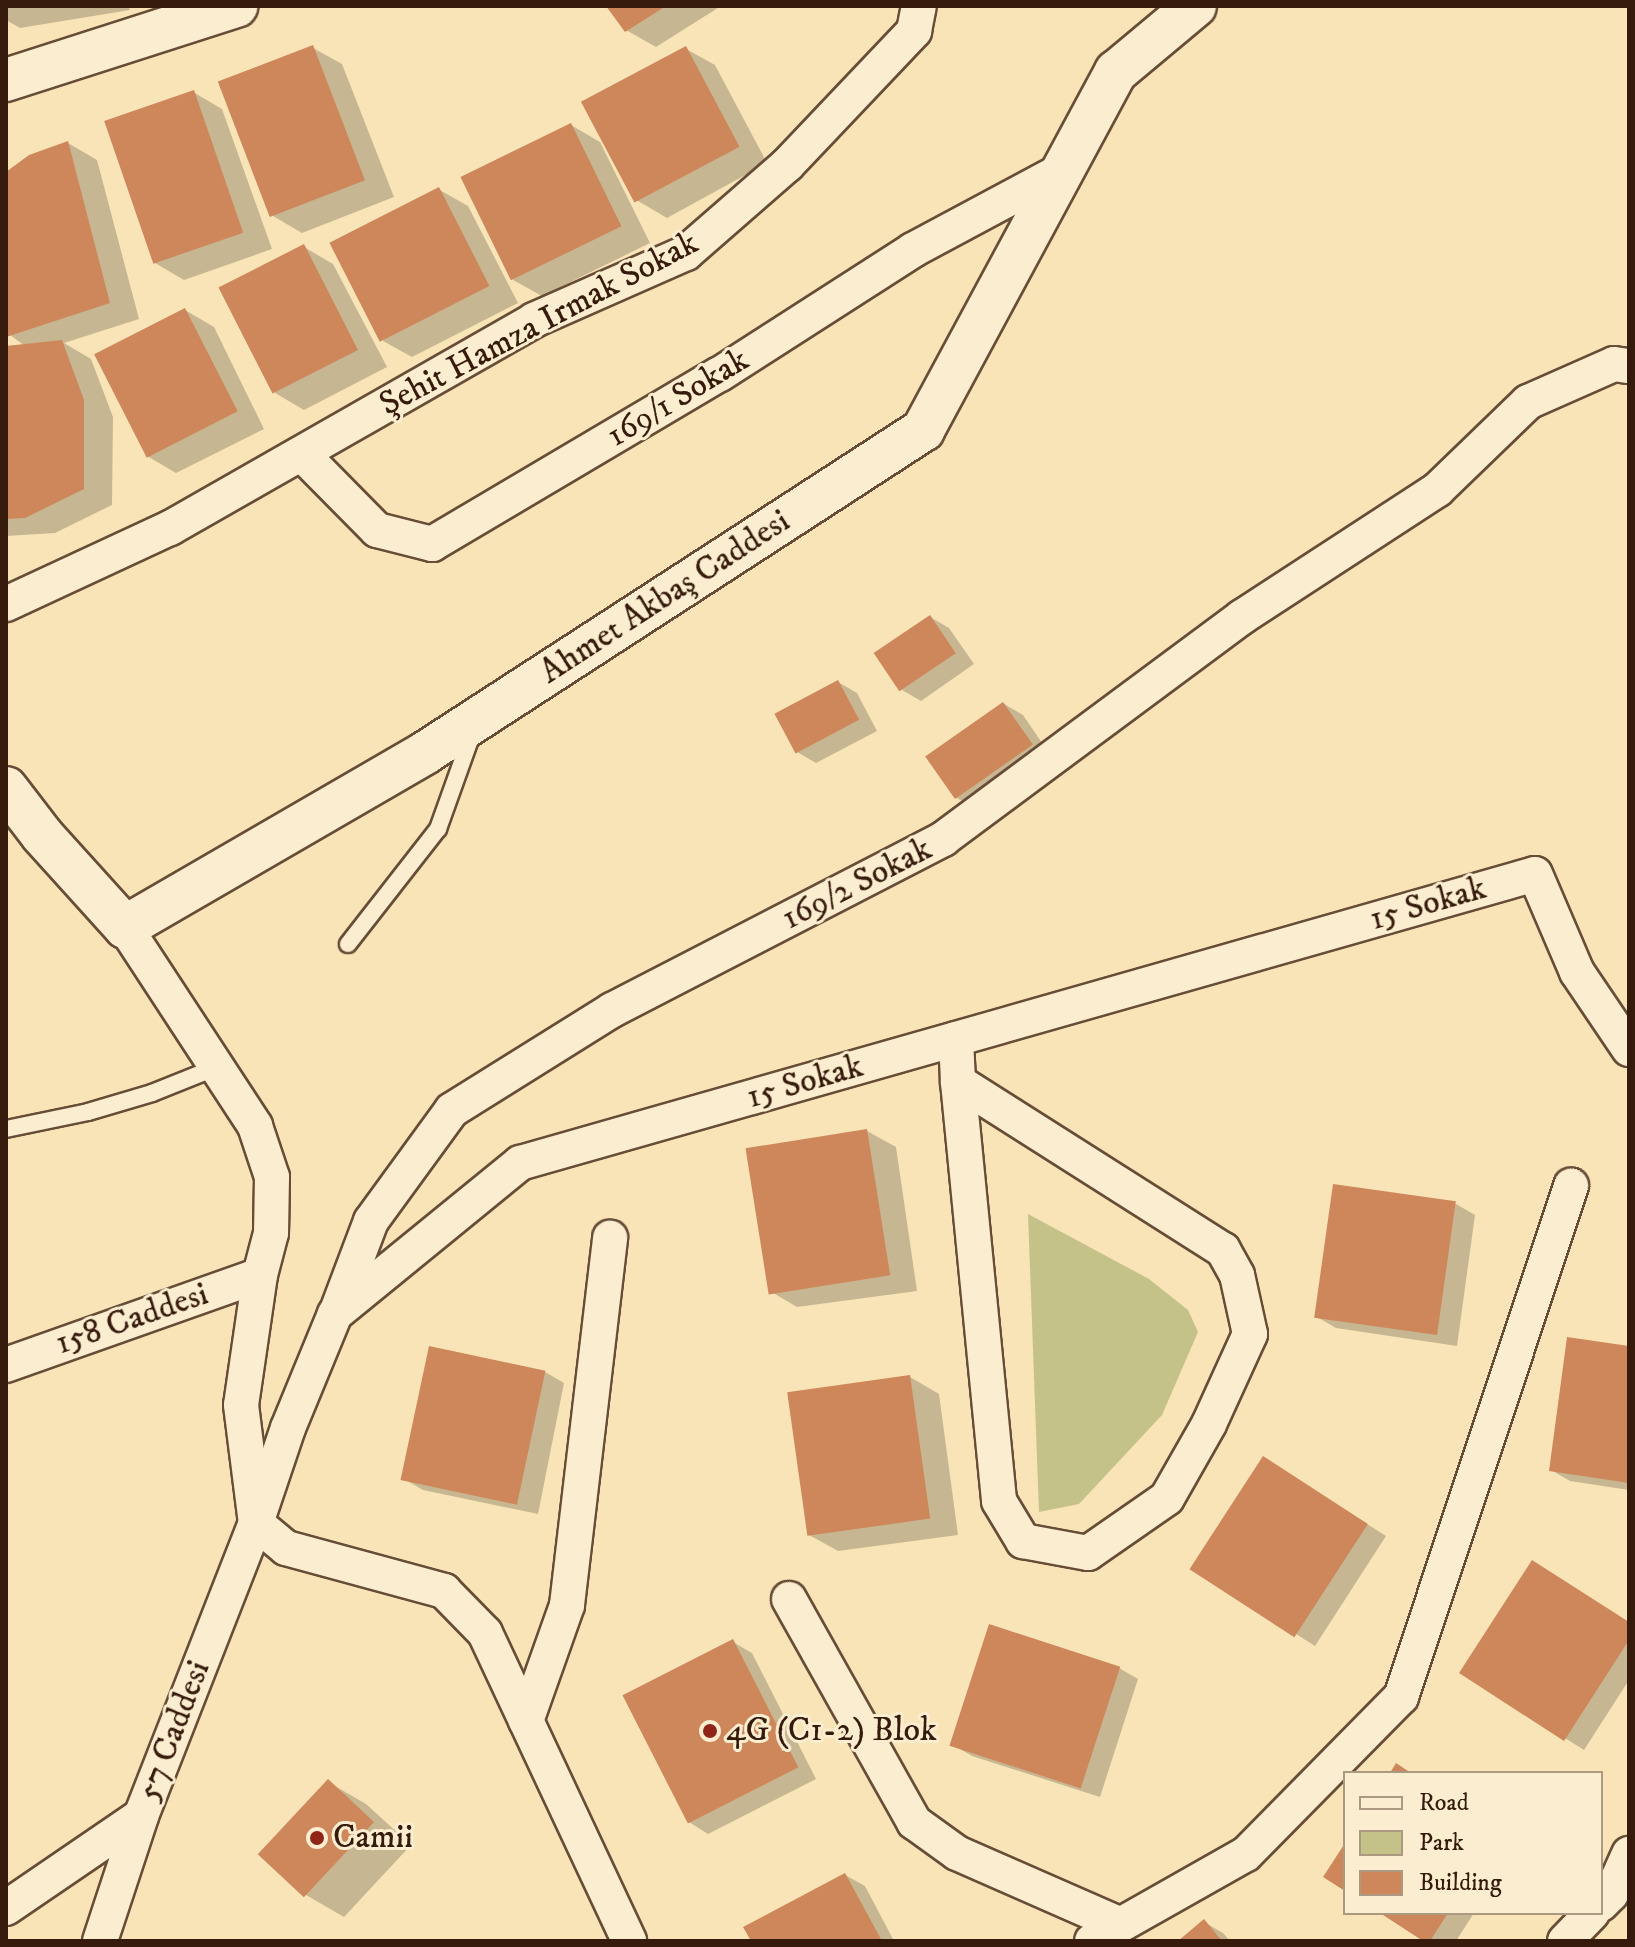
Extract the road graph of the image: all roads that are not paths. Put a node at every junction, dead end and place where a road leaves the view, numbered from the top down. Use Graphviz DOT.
graph roads {
  1 [pos="236,6"];
  2 [pos="919,6"];
  3 [pos="1195,6"];
  4 [pos="6,80"];
  5 [pos="1064,169"];
  6 [pos="1629,366"];
  7 [pos="302,454"];
  8 [pos="6,604"];
  9 [pos="478,719"];
  10 [pos="6,788"];
  11 [pos="125,927"];
  12 [pos="348,944"];
  13 [pos="956,1039"];
  14 [pos="1629,1049"];
  15 [pos="217,1067"];
  16 [pos="958,1082"];
  17 [pos="6,1129"];
  18 [pos="1571,1186"];
  19 [pos="610,1238"];
  20 [pos="260,1275"];
  21 [pos="335,1314"];
  22 [pos="6,1365"];
  23 [pos="256,1523"];
  24 [pos="789,1599"];
  25 [pos="526,1721"];
  26 [pos="141,1816"];
  27 [pos="1629,1854"];
  28 [pos="1603,1902"];
  29 [pos="6,1908"];
  30 [pos="1590,1915"];
  31 [pos="1105,1933"];
  32 [pos="100,1941"];
  33 [pos="629,1941"];
  34 [pos="1565,1941"];
  1 -- 4 [label="street"];
  2 -- 7 [label="street, Şehit Hamza Irmak Sokak"];
  3 -- 5 [label="street, Ahmet Akbaş Caddesi"];
  5 -- 7 [label="street, 169/1 Sokak"];
  5 -- 9 [label="street, Ahmet Akbaş Caddesi"];
  6 -- 21 [label="street, 169/2 Sokak"];
  7 -- 8 [label="street, Şehit Hamza Irmak Sokak"];
  9 -- 11 [label="street, Ahmet Akbaş Caddesi"];
  9 -- 12 [label="lane"];
  10 -- 11 [label="street"];
  11 -- 15 [label="street"];
  13 -- 14 [label="street, 15 Sokak"];
  13 -- 16 [label="street"];
  13 -- 21 [label="street, 15 Sokak"];
  15 -- 17 [label="lane"];
  15 -- 20 [label="street"];
  16 -- 16 [label="street"];
  18 -- 31 [label="street"];
  19 -- 25 [label="street"];
  20 -- 22 [label="street, 158 Caddesi"];
  20 -- 23 [label="street"];
  21 -- 23 [label="street, 15 Sokak"];
  23 -- 25 [label="street"];
  23 -- 26 [label="street, 57 Caddesi"];
  24 -- 31 [label="street"];
  25 -- 33 [label="street"];
  26 -- 29 [label="street"];
  26 -- 32 [label="street, 57 Caddesi"];
  27 -- 28 [label="street"];
  30 -- 34 [label="street"];
}
